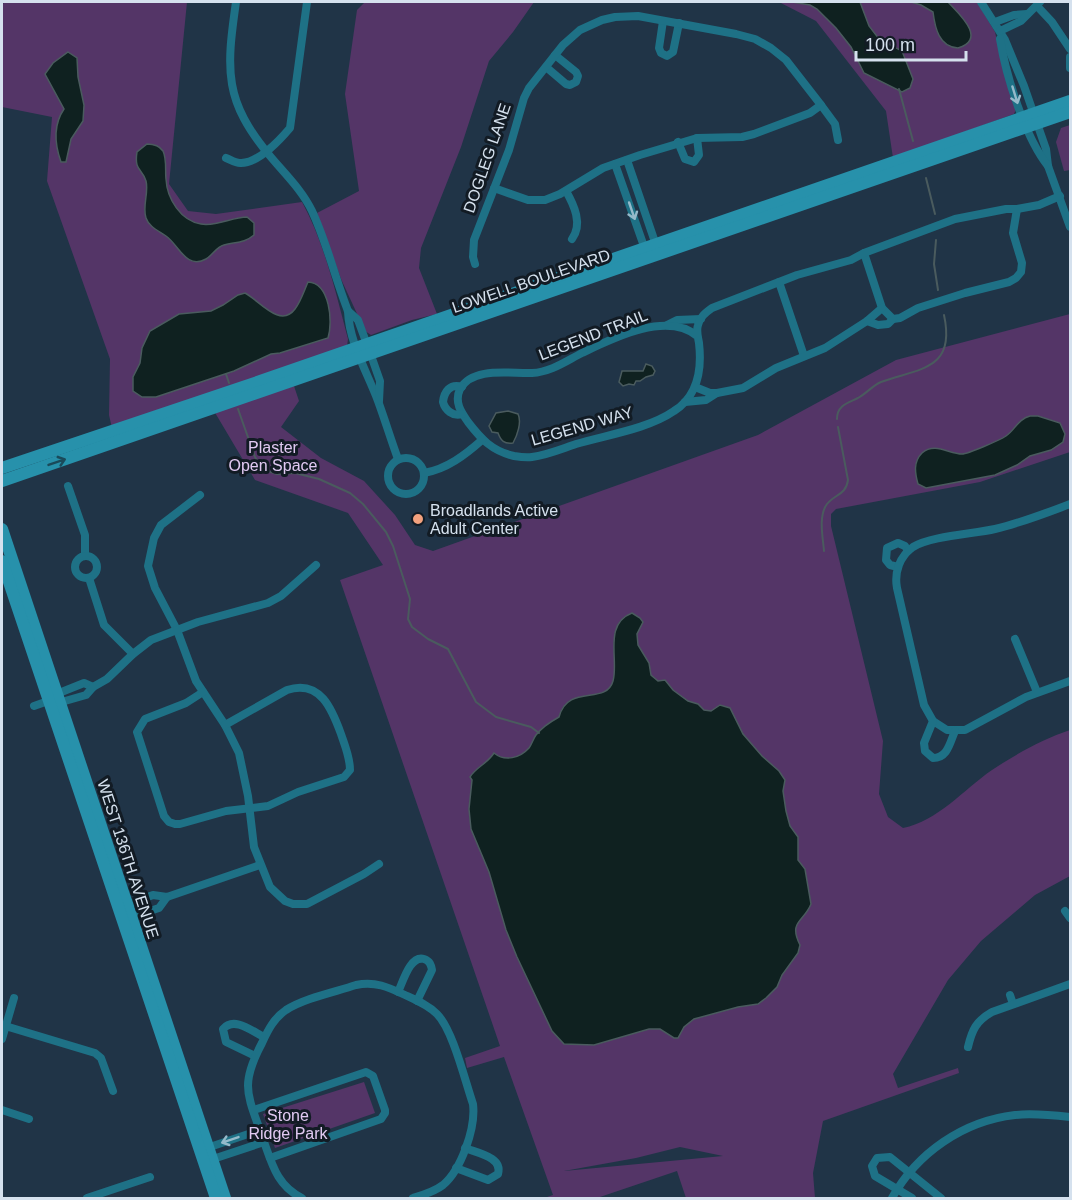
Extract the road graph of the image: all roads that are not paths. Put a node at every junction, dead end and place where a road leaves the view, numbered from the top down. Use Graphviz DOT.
graph roads {
  1 [pos="236,2"];
  2 [pos="307,2"];
  3 [pos="981,2"];
  4 [pos="1038,4"];
  5 [pos="1027,14"];
  6 [pos="663,21"];
  7 [pos="995,22"];
  8 [pos="679,23"];
  9 [pos="1000,31"];
  10 [pos="1071,49"];
  11 [pos="555,55"];
  12 [pos="1071,57"];
  13 [pos="546,67"];
  14 [pos="1071,68"];
  15 [pos="1071,101"];
  16 [pos="821,105"];
  17 [pos="1071,112"];
  18 [pos="1030,120"];
  19 [pos="697,138"];
  20 [pos="838,140"];
  21 [pos="678,142"];
  22 [pos="266,151"];
  23 [pos="226,158"];
  24 [pos="627,160"];
  25 [pos="615,164"];
  26 [pos="494,188"];
  27 [pos="566,191"];
  28 [pos="1060,196"];
  29 [pos="1017,209"];
  30 [pos="1071,227"];
  31 [pos="572,239"];
  32 [pos="651,251"];
  33 [pos="864,253"];
  34 [pos="475,264"];
  35 [pos="779,282"];
  36 [pos="882,308"];
  37 [pos="701,318"];
  38 [pos="893,319"];
  39 [pos="867,321"];
  40 [pos="667,325"];
  41 [pos="697,336"];
  42 [pos="363,351"];
  43 [pos="804,357"];
  44 [pos="462,387"];
  45 [pos="695,387"];
  46 [pos="717,393"];
  47 [pos="685,402"];
  48 [pos="462,414"];
  49 [pos="482,440"];
  50 [pos="398,459"];
  51 [pos="2,468"];
  52 [pos="424,473"];
  53 [pos="2,481"];
  54 [pos="68,486"];
  55 [pos="200,495"];
  56 [pos="1071,504"];
  57 [pos="2,529"];
  58 [pos="908,551"];
  59 [pos="86,556"];
  60 [pos="2,561"];
  61 [pos="316,565"];
  62 [pos="898,567"];
  63 [pos="89,578"];
  64 [pos="177,630"];
  65 [pos="1015,639"];
  66 [pos="133,654"];
  67 [pos="1071,681"];
  68 [pos="203,692"];
  69 [pos="1037,692"];
  70 [pos="55,699"];
  71 [pos="34,706"];
  72 [pos="933,721"];
  73 [pos="225,725"];
  74 [pos="955,731"];
  75 [pos="249,808"];
  76 [pos="379,864"];
  77 [pos="261,865"];
  78 [pos="167,897"];
  79 [pos="124,913"];
  80 [pos="1071,984"];
  81 [pos="398,992"];
  82 [pos="1010,994"];
  83 [pos="14,998"];
  84 [pos="417,1001"];
  85 [pos="1013,1004"];
  86 [pos="3,1025"];
  87 [pos="264,1037"];
  88 [pos="2,1039"];
  89 [pos="968,1047"];
  90 [pos="255,1056"];
  91 [pos="113,1091"];
  92 [pos="2,1110"];
  93 [pos="254,1110"];
  94 [pos="1071,1117"];
  95 [pos="29,1119"];
  96 [pos="260,1130"];
  97 [pos="264,1142"];
  98 [pos="465,1148"];
  99 [pos="206,1155"];
  100 [pos="270,1158"];
  101 [pos="456,1168"];
  102 [pos="910,1172"];
  103 [pos="150,1177"];
  104 [pos="898,1189"];
  105 [pos="87,1198"];
  106 [pos="216,1198"];
  107 [pos="225,1198"];
  108 [pos="302,1198"];
  109 [pos="413,1198"];
  110 [pos="892,1198"];
  111 [pos="912,1198"];
  112 [pos="940,1198"];
  1 -- 22 [label="street"];
  2 -- 22 [label="street"];
  3 -- 7 [label="street"];
  4 -- 5 [label="street"];
  4 -- 10 [label="street"];
  5 -- 7 [label="street"];
  5 -- 9 [label="street"];
  6 -- 8 [label="street, DOGLEG LANE"];
  6 -- 8 [label="street"];
  6 -- 11 [label="street, DOGLEG LANE"];
  7 -- 9 [label="street"];
  8 -- 16 [label="street, DOGLEG LANE"];
  9 -- 18 [label="street"];
  11 -- 13 [label="street, DOGLEG LANE"];
  11 -- 13 [label="street"];
  12 -- 14 [label="street"];
  13 -- 26 [label="street, DOGLEG LANE"];
  15 -- 18 [label="main road, LOWELL BOULEVARD"];
  16 -- 19 [label="street"];
  16 -- 20 [label="street, DOGLEG LANE"];
  17 -- 18 [label="main road, LOWELL BOULEVARD"];
  18 -- 28 [label="street"];
  18 -- 32 [label="main road, LOWELL BOULEVARD"];
  19 -- 21 [label="street"];
  19 -- 21 [label="street"];
  21 -- 24 [label="street"];
  22 -- 23 [label="street"];
  22 -- 42 [label="street"];
  24 -- 25 [label="street"];
  24 -- 32 [label="street"];
  25 -- 27 [label="street"];
  25 -- 32 [label="street, one-way"];
  26 -- 27 [label="street"];
  26 -- 34 [label="street, DOGLEG LANE"];
  27 -- 31 [label="street"];
  28 -- 29 [label="street, LEGEND TRAIL"];
  28 -- 30 [label="street"];
  29 -- 33 [label="street, LEGEND TRAIL"];
  29 -- 38 [label="street, LEGEND WAY"];
  32 -- 42 [label="main road, LOWELL BOULEVARD"];
  33 -- 35 [label="street, LEGEND TRAIL"];
  33 -- 36 [label="street"];
  35 -- 37 [label="street, LEGEND TRAIL"];
  35 -- 43 [label="street"];
  36 -- 38 [label="street"];
  36 -- 39 [label="street, LEGEND WAY"];
  37 -- 40 [label="street, LEGEND TRAIL"];
  37 -- 41 [label="street"];
  38 -- 39 [label="street, LEGEND WAY"];
  39 -- 43 [label="street, LEGEND WAY"];
  40 -- 41 [label="street, LEGEND TRAIL"];
  40 -- 44 [label="street, LEGEND TRAIL"];
  41 -- 45 [label="street, LEGEND WAY"];
  42 -- 50 [label="street"];
  42 -- 51 [label="main road, LOWELL BOULEVARD"];
  53 -- 42 [label="main road, LOWELL BOULEVARD, one-way"];
  43 -- 46 [label="street, LEGEND WAY"];
  44 -- 48 [label="street"];
  44 -- 48 [label="street, LEGEND TRAIL"];
  45 -- 46 [label="street, LEGEND WAY"];
  45 -- 47 [label="street, LEGEND WAY"];
  46 -- 47 [label="street, LEGEND WAY"];
  47 -- 49 [label="street, LEGEND WAY"];
  48 -- 49 [label="street, LEGEND TRAIL"];
  49 -- 52 [label="street"];
  50 -- 52 [label="street"];
  50 -- 52 [label="street"];
  54 -- 59 [label="street"];
  55 -- 64 [label="street"];
  56 -- 58 [label="street"];
  57 -- 70 [label="main road, WEST 136TH AVENUE"];
  58 -- 62 [label="street"];
  58 -- 62 [label="street"];
  59 -- 63 [label="street"];
  59 -- 63 [label="street"];
  60 -- 70 [label="main road, WEST 136TH AVENUE"];
  61 -- 64 [label="street"];
  62 -- 72 [label="street"];
  63 -- 66 [label="street"];
  64 -- 66 [label="street"];
  64 -- 68 [label="street"];
  65 -- 69 [label="street"];
  66 -- 70 [label="street"];
  67 -- 69 [label="street"];
  68 -- 73 [label="street"];
  68 -- 75 [label="street"];
  69 -- 74 [label="street"];
  70 -- 71 [label="street"];
  70 -- 79 [label="main road, WEST 136TH AVENUE"];
  72 -- 74 [label="street"];
  72 -- 74 [label="street"];
  73 -- 75 [label="street"];
  73 -- 75 [label="street"];
  75 -- 77 [label="street"];
  76 -- 77 [label="street"];
  77 -- 78 [label="street"];
  78 -- 79 [label="street"];
  78 -- 79 [label="street"];
  79 -- 99 [label="main road, WEST 136TH AVENUE"];
  80 -- 85 [label="street"];
  81 -- 84 [label="street"];
  81 -- 84 [label="street"];
  81 -- 87 [label="street"];
  82 -- 85 [label="street"];
  83 -- 86 [label="street"];
  84 -- 98 [label="street"];
  85 -- 89 [label="street"];
  86 -- 88 [label="street"];
  86 -- 91 [label="street"];
  87 -- 90 [label="street"];
  87 -- 90 [label="street"];
  90 -- 93 [label="street"];
  92 -- 95 [label="street"];
  93 -- 96 [label="street"];
  93 -- 100 [label="street"];
  94 -- 102 [label="street"];
  96 -- 97 [label="street"];
  96 -- 99 [label="street, one-way"];
  97 -- 99 [label="street"];
  97 -- 100 [label="street"];
  98 -- 101 [label="street"];
  98 -- 101 [label="street"];
  99 -- 106 [label="main road, WEST 136TH AVENUE"];
  99 -- 107 [label="main road, WEST 136TH AVENUE"];
  100 -- 108 [label="street"];
  101 -- 109 [label="street"];
  102 -- 104 [label="street"];
  102 -- 104 [label="street"];
  102 -- 112 [label="street"];
  103 -- 105 [label="street"];
  104 -- 110 [label="street"];
  104 -- 111 [label="street"];
}
